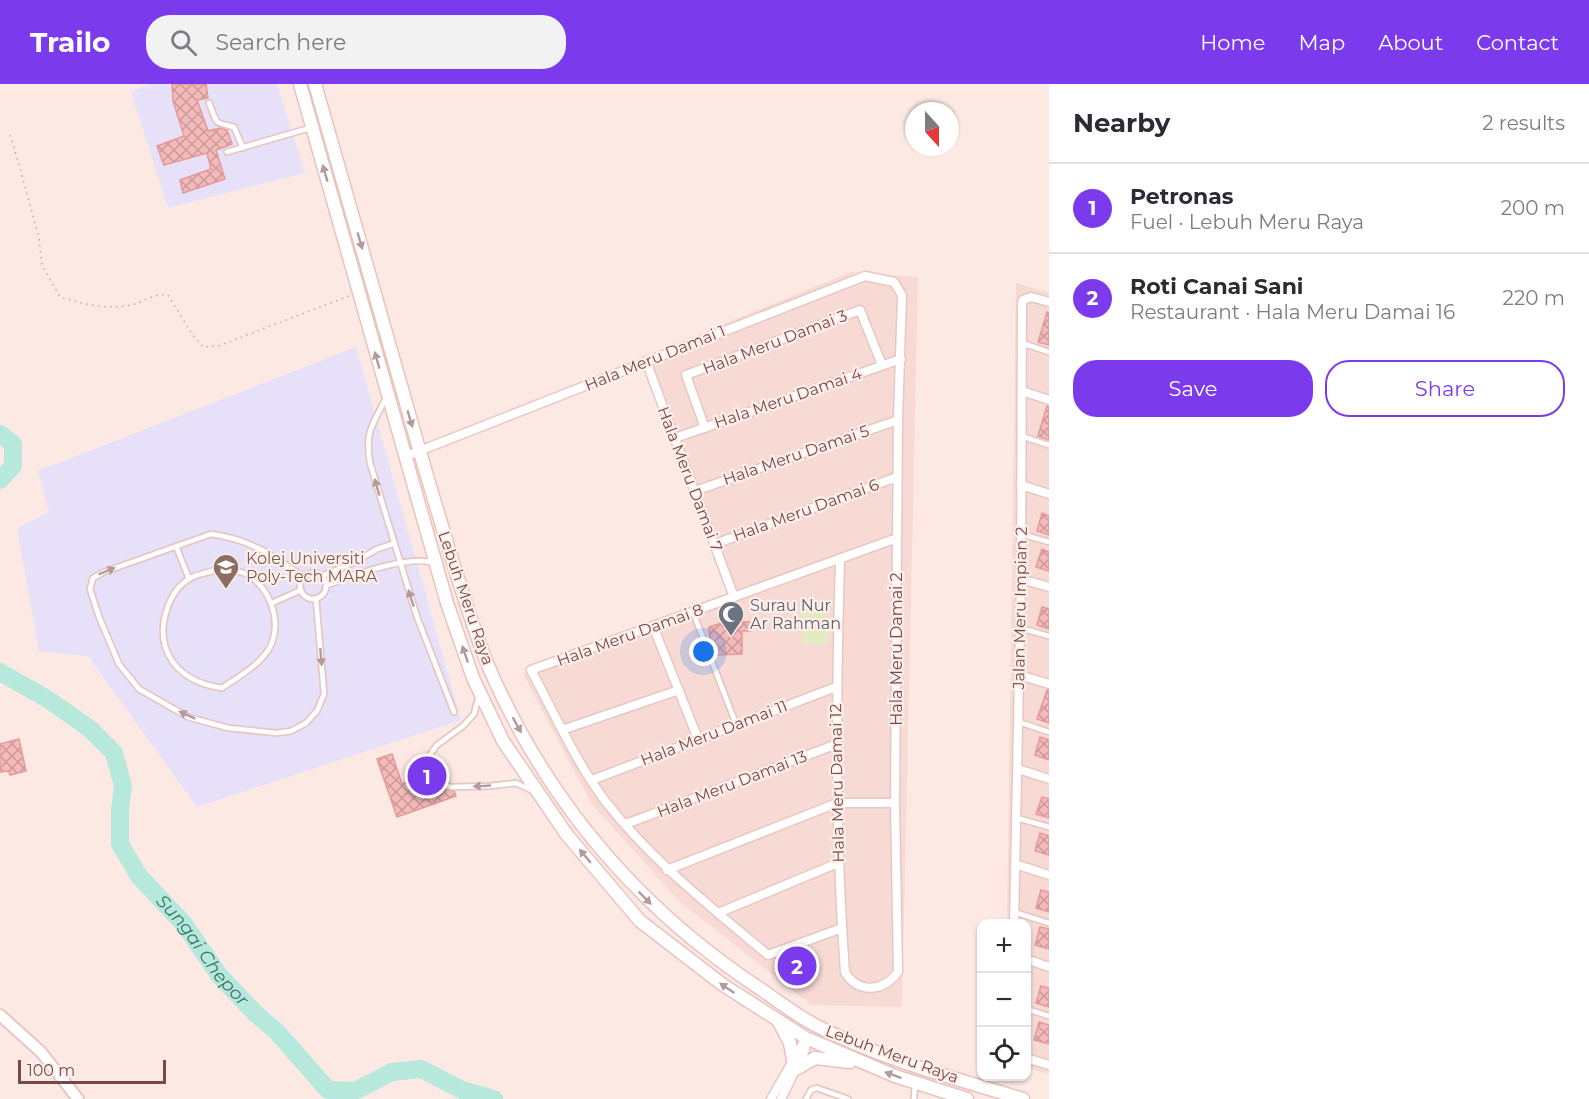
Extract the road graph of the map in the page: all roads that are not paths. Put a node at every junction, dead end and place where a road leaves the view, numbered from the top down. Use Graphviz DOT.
graph roads {
  1 [pos="300,84"];
  2 [pos="315,84"];
  3 [pos="209,103"];
  4 [pos="313,127"];
  5 [pos="243,148"];
  6 [pos="227,152"];
  7 [pos="902,295"];
  8 [pos="1049,302"];
  9 [pos="1022,344"];
  10 [pos="1049,352"];
  11 [pos="901,359"];
  12 [pos="646,361"];
  13 [pos="882,365"];
  14 [pos="1022,392"];
  15 [pos="387,396"];
  16 [pos="1049,400"];
  17 [pos="898,420"];
  18 [pos="705,428"];
  19 [pos="1021,436"];
  20 [pos="675,438"];
  21 [pos="1049,445"];
  22 [pos="420,452"];
  23 [pos="404,457"];
  24 [pos="897,477"];
  25 [pos="1021,485"];
  26 [pos="695,491"];
  27 [pos="1049,494"];
  28 [pos="1021,534"];
  29 [pos="897,538"];
  30 [pos="1049,542"];
  31 [pos="393,544"];
  32 [pos="714,544"];
  33 [pos="176,546"];
  34 [pos="840,559"];
  35 [pos="399,563"];
  36 [pos="436,564"];
  37 [pos="322,576"];
  38 [pos="303,577"];
  39 [pos="189,579"];
  40 [pos="1021,579"];
  41 [pos="327,585"];
  42 [pos="1049,587"];
  43 [pos="301,590"];
  44 [pos="735,597"];
  45 [pos="316,599"];
  46 [pos="272,603"];
  47 [pos="693,612"];
  48 [pos="653,626"];
  49 [pos="1020,628"];
  50 [pos="1049,636"];
  51 [pos="1019,675"];
  52 [pos="1049,684"];
  53 [pos="836,687"];
  54 [pos="679,690"];
  55 [pos="480,692"];
  56 [pos="454,712"];
  57 [pos="1019,722"];
  58 [pos="736,726"];
  59 [pos="562,730"];
  60 [pos="1049,732"];
  61 [pos="698,739"];
  62 [pos="837,744"];
  63 [pos="1018,769"];
  64 [pos="1049,779"];
  65 [pos="592,780"];
  66 [pos="538,793"];
  67 [pos="837,803"];
  68 [pos="895,804"];
  69 [pos="1016,818"];
  70 [pos="626,824"];
  71 [pos="1049,827"];
  72 [pos="838,863"];
  73 [pos="1015,864"];
  74 [pos="667,870"];
  75 [pos="1049,875"];
  76 [pos="1014,912"];
  77 [pos="718,913"];
  78 [pos="1014,919"];
  79 [pos="1049,923"];
  80 [pos="842,928"];
  81 [pos="1031,961"];
  82 [pos="1049,967"];
  83 [pos="873,988"];
  84 [pos="1031,1011"];
  85 [pos="797,1014"];
  86 [pos="0,1015"];
  87 [pos="1049,1016"];
  88 [pos="777,1019"];
  89 [pos="806,1038"];
  90 [pos="855,1044"];
  91 [pos="1031,1060"];
  92 [pos="861,1063"];
  93 [pos="794,1065"];
  94 [pos="1049,1065"];
  95 [pos="915,1083"];
  96 [pos="78,1099"];
  97 [pos="771,1099"];
  98 [pos="780,1099"];
  99 [pos="806,1099"];
  100 [pos="848,1099"];
  101 [pos="914,1099"];
  102 [pos="967,1099"];
  103 [pos="1023,1099"];
  1 -- 4 [label="main road, Lebuh Meru Raya"];
  2 -- 22 [label="main road, Lebuh Meru Raya, one-way"];
  3 -- 5 [label="lane"];
  4 -- 5 [label="lane"];
  15 -- 4 [label="main road, Lebuh Meru Raya, one-way"];
  5 -- 6 [label="lane"];
  7 -- 11 [label="street, Hala Meru Damai 2"];
  7 -- 12 [label="street, Hala Meru Damai 1"];
  8 -- 9 [label="street, Jalan Meru Impian 2"];
  9 -- 10 [label="lane"];
  9 -- 14 [label="street, Jalan Meru Impian 2"];
  11 -- 13 [label="street, Hala Meru Damai 4"];
  11 -- 17 [label="street, Hala Meru Damai 2"];
  12 -- 20 [label="street, Hala Meru Damai 7"];
  12 -- 22 [label="street, Hala Meru Damai 1"];
  13 -- 18 [label="street, Hala Meru Damai 4"];
  13 -- 18 [label="street, Hala Meru Damai 3"];
  14 -- 16 [label="street"];
  14 -- 19 [label="street, Jalan Meru Impian 2"];
  15 -- 23 [label="main road, Lebuh Meru Raya"];
  31 -- 15 [label="lane, one-way"];
  17 -- 24 [label="street, Hala Meru Damai 2"];
  17 -- 26 [label="street, Hala Meru Damai 5"];
  18 -- 20 [label="street, Hala Meru Damai 4"];
  19 -- 21 [label="lane"];
  19 -- 25 [label="street, Jalan Meru Impian 2"];
  20 -- 26 [label="street, Hala Meru Damai 7"];
  22 -- 23 [label="street, Hala Meru Damai 1"];
  22 -- 85 [label="main road, Lebuh Meru Raya, one-way"];
  23 -- 36 [label="main road, Lebuh Meru Raya"];
  24 -- 29 [label="street, Hala Meru Damai 2"];
  24 -- 32 [label="street, Hala Meru Damai 6"];
  25 -- 27 [label="street"];
  25 -- 28 [label="street, Jalan Meru Impian 2"];
  26 -- 32 [label="street, Hala Meru Damai 7"];
  28 -- 30 [label="lane"];
  28 -- 40 [label="street, Jalan Meru Impian 2"];
  29 -- 34 [label="street, Hala Meru Damai 8"];
  29 -- 68 [label="street, Hala Meru Damai 2"];
  31 -- 35 [label="lane"];
  31 -- 37 [label="lane"];
  32 -- 44 [label="street, Hala Meru Damai 7"];
  33 -- 38 [label="lane"];
  33 -- 39 [label="lane"];
  45 -- 33 [label="lane, one-way"];
  34 -- 44 [label="street, Hala Meru Damai 8"];
  34 -- 53 [label="street, Hala Meru Damai 12"];
  35 -- 36 [label="lane"];
  35 -- 41 [label="lane"];
  56 -- 35 [label="lane, one-way"];
  55 -- 36 [label="main road, Lebuh Meru Raya, one-way"];
  37 -- 38 [label="lane"];
  37 -- 41 [label="lane"];
  38 -- 43 [label="lane"];
  39 -- 46 [label="lane"];
  39 -- 46 [label="lane"];
  40 -- 42 [label="street"];
  40 -- 49 [label="street, Jalan Meru Impian 2"];
  41 -- 45 [label="lane"];
  43 -- 45 [label="lane"];
  43 -- 46 [label="lane"];
  44 -- 47 [label="street, Hala Meru Damai 8"];
  47 -- 48 [label="street, Hala Meru Damai 8"];
  47 -- 58 [label="lane"];
  48 -- 54 [label="street"];
  48 -- 59 [label="street, Hala Meru Damai 8"];
  49 -- 50 [label="lane"];
  49 -- 51 [label="street, Jalan Meru Impian 2"];
  51 -- 52 [label="street"];
  51 -- 57 [label="street, Jalan Meru Impian 2"];
  53 -- 58 [label="street, Hala Meru Damai 11"];
  53 -- 62 [label="street, Hala Meru Damai 12"];
  54 -- 59 [label="street"];
  54 -- 61 [label="street"];
  55 -- 66 [label="main road, Lebuh Meru Raya"];
  66 -- 55 [label="lane, one-way"];
  57 -- 60 [label="lane"];
  57 -- 63 [label="street, Jalan Meru Impian 2"];
  58 -- 61 [label="street, Hala Meru Damai 11"];
  59 -- 65 [label="street"];
  61 -- 65 [label="street, Hala Meru Damai 11"];
  62 -- 67 [label="street, Hala Meru Damai 12"];
  62 -- 70 [label="street, Hala Meru Damai 13"];
  63 -- 64 [label="street"];
  63 -- 69 [label="street, Jalan Meru Impian 2"];
  65 -- 70 [label="street"];
  88 -- 66 [label="main road, Lebuh Meru Raya, one-way"];
  67 -- 68 [label="street"];
  67 -- 72 [label="street, Hala Meru Damai 12"];
  67 -- 74 [label="street"];
  68 -- 83 [label="street, Hala Meru Damai 2"];
  69 -- 71 [label="lane"];
  69 -- 73 [label="street, Jalan Meru Impian 2"];
  70 -- 74 [label="street"];
  72 -- 77 [label="street"];
  72 -- 80 [label="street, Hala Meru Damai 12"];
  73 -- 75 [label="street"];
  73 -- 76 [label="street, Jalan Meru Impian 2"];
  74 -- 77 [label="street"];
  76 -- 78 [label="street, Jalan Meru Impian 2"];
  76 -- 79 [label="lane"];
  77 -- 80 [label="street"];
  80 -- 83 [label="street, Hala Meru Damai 12"];
  81 -- 82 [label="street"];
  84 -- 87 [label="lane"];
  85 -- 89 [label="main road"];
  85 -- 90 [label="main road, Lebuh Meru Raya"];
  86 -- 96 [label="street"];
  88 -- 89 [label="main road, Lebuh Meru Raya"];
  88 -- 93 [label="main road"];
  89 -- 90 [label="main road"];
  89 -- 92 [label="main road, Lebuh Meru Raya"];
  89 -- 93 [label="street"];
  90 -- 103 [label="main road, Lebuh Meru Raya"];
  91 -- 94 [label="street"];
  92 -- 93 [label="main road"];
  95 -- 92 [label="main road, Lebuh Meru Raya, one-way"];
  93 -- 97 [label="street"];
  93 -- 98 [label="street"];
  95 -- 101 [label="lane"];
  95 -- 102 [label="main road, Lebuh Meru Raya"];
  99 -- 100 [label="lane"];
}
